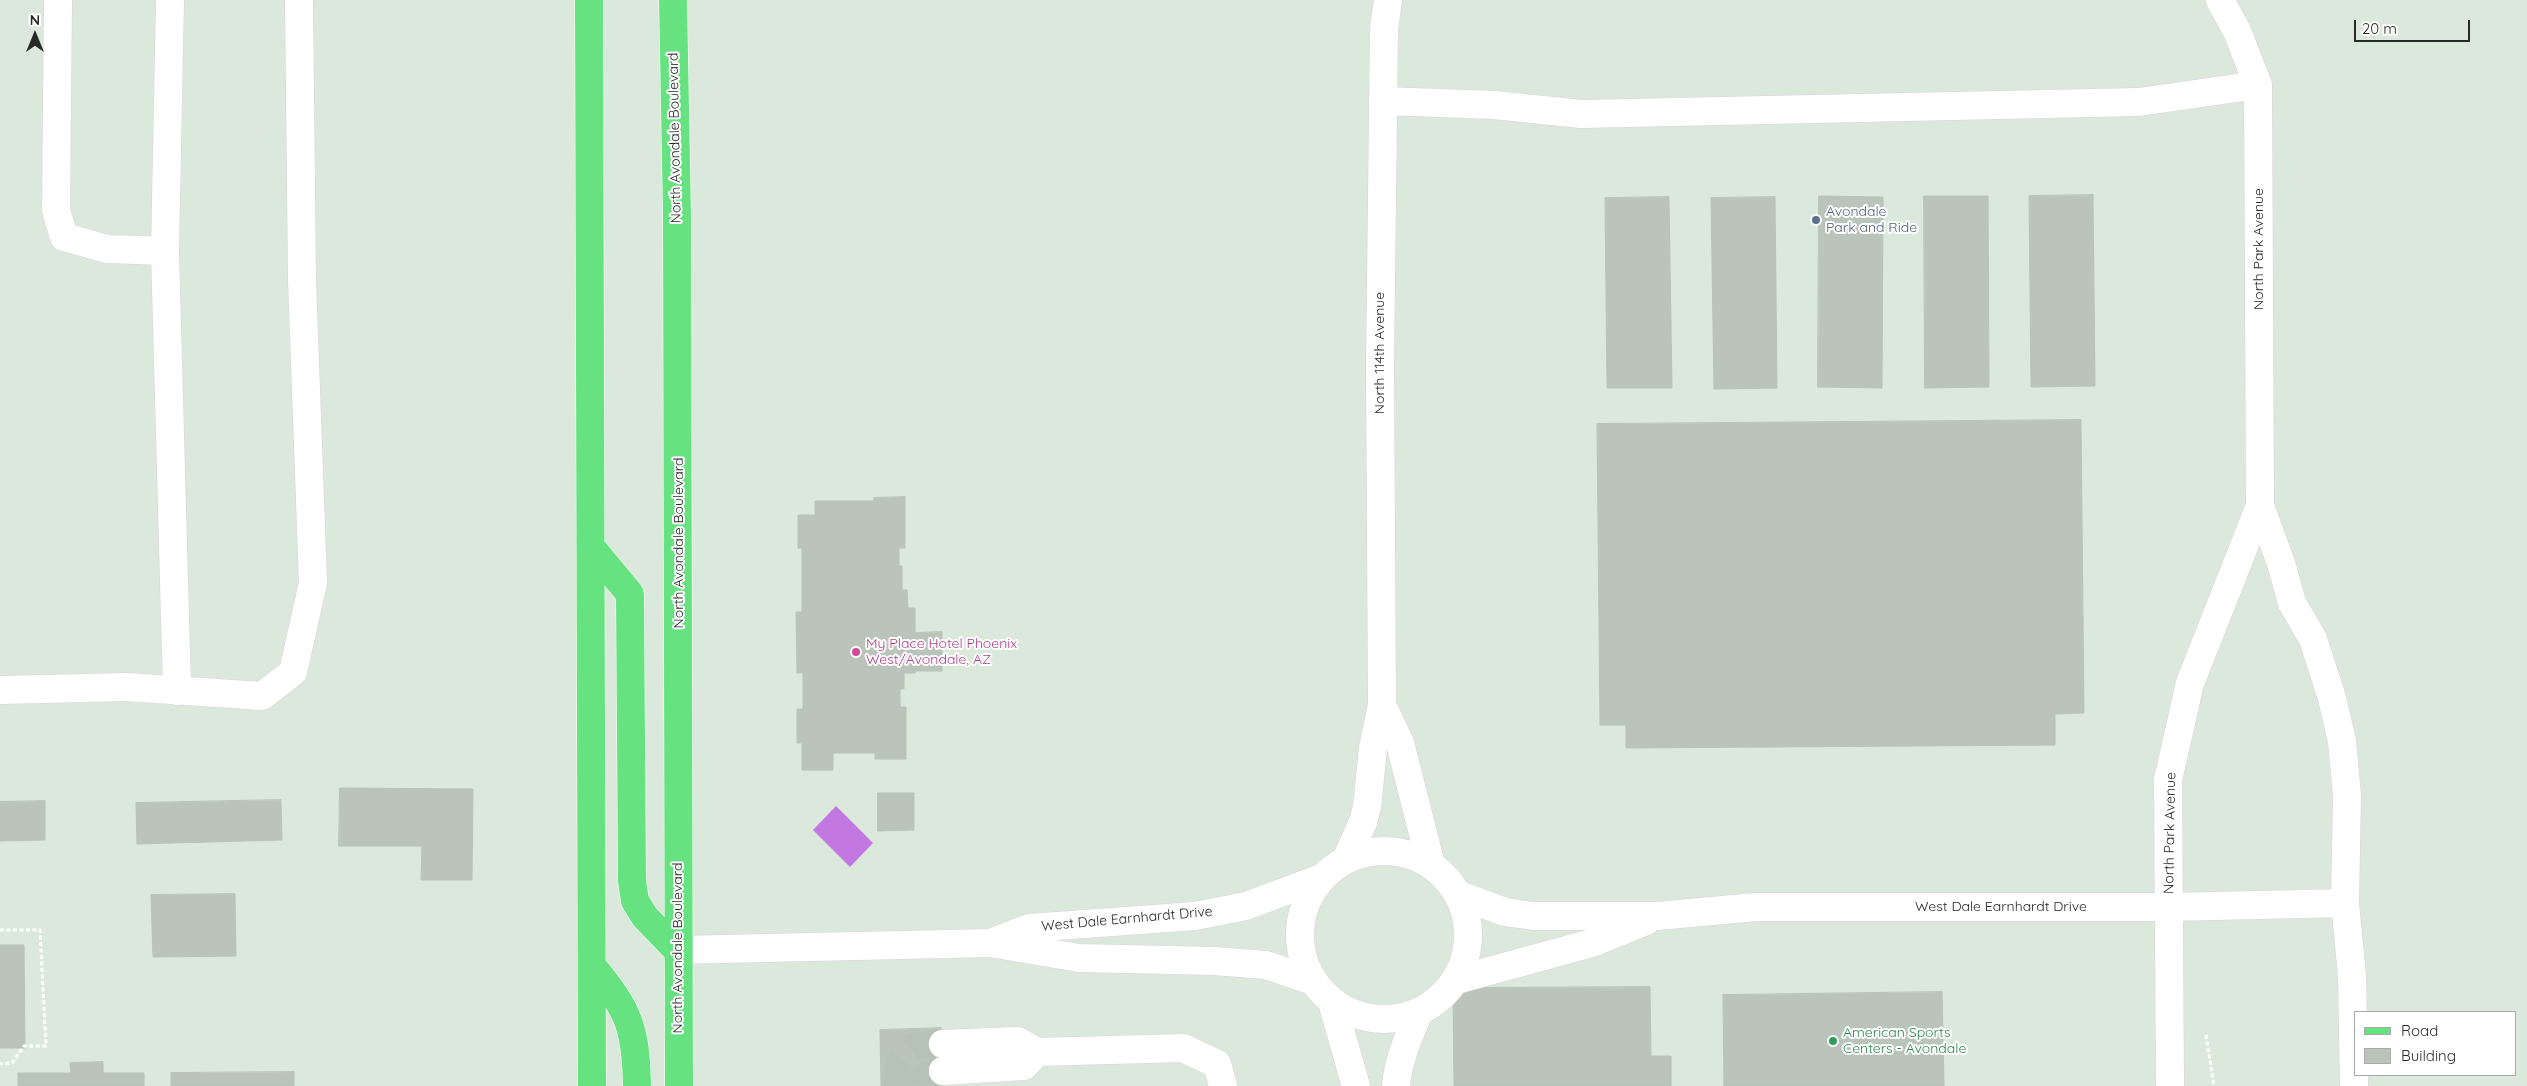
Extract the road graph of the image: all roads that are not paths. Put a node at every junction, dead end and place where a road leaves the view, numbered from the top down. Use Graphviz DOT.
graph roads {
  1 [pos="58,0"];
  2 [pos="170,0"];
  3 [pos="299,0"];
  4 [pos="589,0"];
  5 [pos="673,0"];
  6 [pos="1388,0"];
  7 [pos="2220,0"];
  8 [pos="2258,85"];
  9 [pos="1383,101"];
  10 [pos="165,251"];
  11 [pos="2260,506"];
  12 [pos="591,547"];
  13 [pos="0,690"];
  14 [pos="177,690"];
  15 [pos="1382,705"];
  16 [pos="1346,860"];
  17 [pos="1431,865"];
  18 [pos="1321,878"];
  19 [pos="1459,895"];
  20 [pos="2345,903"];
  21 [pos="2169,907"];
  22 [pos="1657,916"];
  23 [pos="990,943"];
  24 [pos="677,950"];
  25 [pos="592,966"];
  26 [pos="1313,980"];
  27 [pos="1456,980"];
  28 [pos="1332,1002"];
  29 [pos="1419,1012"];
  30 [pos="944,1057"];
  31 [pos="592,1086"];
  32 [pos="637,1086"];
  33 [pos="679,1086"];
  34 [pos="1223,1086"];
  35 [pos="1356,1086"];
  36 [pos="1396,1086"];
  37 [pos="2170,1086"];
  38 [pos="2354,1086"];
  1 -- 10 [label="street"];
  2 -- 10 [label="street"];
  3 -- 14 [label="street"];
  4 -- 12 [label="main road"];
  5 -- 24 [label="main road, North Avondale Boulevard"];
  6 -- 9 [label="street, North 114th Avenue"];
  7 -- 8 [label="street, North Park Avenue"];
  8 -- 9 [label="street"];
  8 -- 11 [label="street, North Park Avenue"];
  9 -- 15 [label="street, North 114th Avenue"];
  10 -- 14 [label="street"];
  11 -- 20 [label="street, North Park Avenue"];
  11 -- 21 [label="street, North Park Avenue"];
  12 -- 24 [label="main road"];
  12 -- 25 [label="main road"];
  13 -- 14 [label="street"];
  15 -- 16 [label="street"];
  15 -- 17 [label="street"];
  16 -- 17 [label="street, West Dale Earnhardt Drive"];
  16 -- 18 [label="street, West Dale Earnhardt Drive"];
  17 -- 19 [label="street, West Dale Earnhardt Drive"];
  18 -- 23 [label="street, West Dale Earnhardt Drive"];
  18 -- 26 [label="street, West Dale Earnhardt Drive"];
  19 -- 22 [label="street, West Dale Earnhardt Drive"];
  19 -- 27 [label="street, West Dale Earnhardt Drive"];
  20 -- 21 [label="street, West Dale Earnhardt Drive"];
  20 -- 38 [label="street, North Park Avenue"];
  21 -- 22 [label="street, West Dale Earnhardt Drive"];
  21 -- 37 [label="street, North Park Avenue"];
  22 -- 27 [label="street, West Dale Earnhardt Drive"];
  23 -- 24 [label="street, West Dale Earnhardt Drive"];
  23 -- 26 [label="street, West Dale Earnhardt Drive"];
  24 -- 33 [label="main road, North Avondale Boulevard"];
  25 -- 31 [label="main road"];
  25 -- 32 [label="main road"];
  26 -- 28 [label="street, West Dale Earnhardt Drive"];
  27 -- 29 [label="street, West Dale Earnhardt Drive"];
  28 -- 29 [label="street, West Dale Earnhardt Drive"];
  28 -- 35 [label="street"];
  29 -- 36 [label="street"];
  30 -- 34 [label="street"];
}
